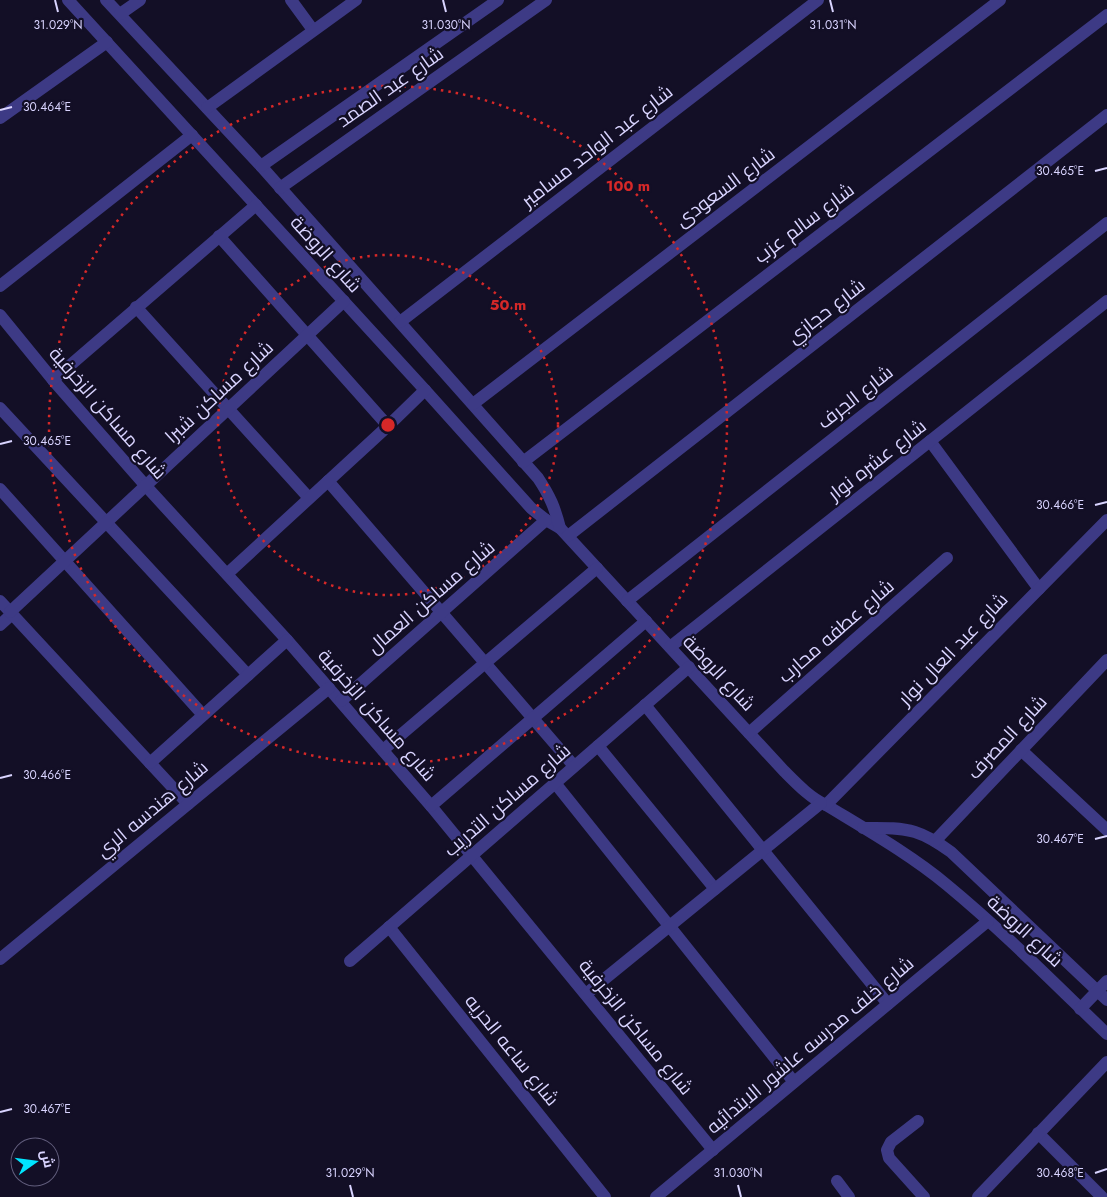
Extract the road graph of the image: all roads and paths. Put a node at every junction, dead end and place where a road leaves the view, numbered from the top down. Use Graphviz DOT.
graph roads {
  1 [pos="68,0"];
  2 [pos="106,0"];
  3 [pos="140,0"];
  4 [pos="291,0"];
  5 [pos="356,0"];
  6 [pos="498,0"];
  7 [pos="546,0"];
  8 [pos="818,0"];
  9 [pos="1000,0"];
  10 [pos="120,14"];
  11 [pos="1107,15"];
  12 [pos="313,30"];
  13 [pos="106,42"];
  14 [pos="207,108"];
  15 [pos="1107,115"];
  16 [pos="0,118"];
  17 [pos="192,135"];
  18 [pos="261,166"];
  19 [pos="280,188"];
  20 [pos="256,205"];
  21 [pos="1107,223"];
  22 [pos="219,236"];
  23 [pos="0,286"];
  24 [pos="344,301"];
  25 [pos="1107,301"];
  26 [pos="136,307"];
  27 [pos="0,315"];
  28 [pos="400,322"];
  29 [pos="307,335"];
  30 [pos="53,380"];
  31 [pos="425,390"];
  32 [pos="473,404"];
  33 [pos="0,408"];
  34 [pos="228,409"];
  35 [pos="388,426"];
  36 [pos="930,441"];
  37 [pos="523,462"];
  38 [pos="328,481"];
  39 [pos="145,485"];
  40 [pos="0,489"];
  41 [pos="309,498"];
  42 [pos="546,520"];
  43 [pos="1107,520"];
  44 [pos="106,522"];
  45 [pos="564,532"];
  46 [pos="947,558"];
  47 [pos="64,561"];
  48 [pos="597,568"];
  49 [pos="227,574"];
  50 [pos="1038,589"];
  51 [pos="0,601"];
  52 [pos="627,601"];
  53 [pos="11,613"];
  54 [pos="441,613"];
  55 [pos="646,621"];
  56 [pos="0,624"];
  57 [pos="287,640"];
  58 [pos="670,647"];
  59 [pos="1107,660"];
  60 [pos="485,664"];
  61 [pos="689,667"];
  62 [pos="248,675"];
  63 [pos="329,688"];
  64 [pos="341,701"];
  65 [pos="645,705"];
  66 [pos="203,715"];
  67 [pos="533,719"];
  68 [pos="749,733"];
  69 [pos="598,746"];
  70 [pos="383,750"];
  71 [pos="1021,750"];
  72 [pos="150,763"];
  73 [pos="574,766"];
  74 [pos="555,783"];
  75 [pos="188,804"];
  76 [pos="824,804"];
  77 [pos="431,806"];
  78 [pos="863,828"];
  79 [pos="1107,830"];
  80 [pos="936,841"];
  81 [pos="763,850"];
  82 [pos="472,855"];
  83 [pos="715,889"];
  84 [pos="988,921"];
  85 [pos="389,926"];
  86 [pos="669,926"];
  87 [pos="0,959"];
  88 [pos="350,961"];
  89 [pos="1107,981"];
  90 [pos="1097,990"];
  91 [pos="586,994"];
  92 [pos="1107,1000"];
  93 [pos="888,1004"];
  94 [pos="1080,1009"];
  95 [pos="1107,1034"];
  96 [pos="1107,1062"];
  97 [pos="794,1082"];
  98 [pos="918,1121"];
  99 [pos="1038,1133"];
  100 [pos="713,1150"];
  101 [pos="836,1182"];
  102 [pos="605,1197"];
  103 [pos="656,1197"];
  104 [pos="849,1197"];
  105 [pos="924,1197"];
  106 [pos="978,1197"];
  107 [pos="1102,1197"];
  1 -- 13 [label="street, شارع الروضة"];
  2 -- 10 [label="street, شارع الروضة"];
  3 -- 10 [label="street"];
  4 -- 12 [label="street"];
  5 -- 12 [label="street"];
  6 -- 18 [label="street, شارع عبد الصمد"];
  7 -- 19 [label="street, شارع عبد الصمد"];
  8 -- 28 [label="street, شارع عبد الواحد مسامير"];
  9 -- 32 [label="street, شارع السعودى"];
  10 -- 14 [label="street, شارع الروضة"];
  11 -- 37 [label="street, شارع سالم عزب"];
  12 -- 14 [label="street"];
  13 -- 16 [label="street"];
  13 -- 17 [label="street, شارع الروضة"];
  14 -- 18 [label="street, شارع الروضة"];
  15 -- 45 [label="street, شارع حجازي"];
  17 -- 20 [label="street, شارع الروضة"];
  17 -- 23 [label="street"];
  18 -- 19 [label="street, شارع الروضة"];
  19 -- 28 [label="street, شارع الروضة"];
  20 -- 22 [label="street"];
  20 -- 24 [label="street, شارع الروضة"];
  21 -- 52 [label="street, شارع الجرف"];
  22 -- 26 [label="street"];
  22 -- 29 [label="street"];
  24 -- 29 [label="street, شارع مساكن شبرا"];
  24 -- 31 [label="street, شارع الروضة"];
  25 -- 36 [label="street, شارع عشره نوار"];
  26 -- 30 [label="street"];
  26 -- 34 [label="street"];
  27 -- 30 [label="street, شارع مساكن الزخرفية"];
  28 -- 32 [label="street, شارع الروضة"];
  29 -- 34 [label="street, شارع مساكن شبرا"];
  29 -- 35 [label="street"];
  30 -- 39 [label="street, شارع مساكن الزخرفية"];
  31 -- 35 [label="street"];
  31 -- 42 [label="street, شارع الروضة"];
  32 -- 37 [label="street, شارع الروضة"];
  33 -- 44 [label="street"];
  34 -- 39 [label="street, شارع مساكن شبرا"];
  34 -- 41 [label="street"];
  35 -- 38 [label="street"];
  36 -- 50 [label="street"];
  36 -- 58 [label="street, شارع عشره نوار"];
  37 -- 45 [label="street, شارع الروضة"];
  38 -- 41 [label="street"];
  38 -- 54 [label="street"];
  39 -- 44 [label="street, شارع مساكن شبرا"];
  39 -- 49 [label="street, شارع مساكن الزخرفية"];
  40 -- 47 [label="street"];
  41 -- 49 [label="street"];
  42 -- 45 [label="street, شارع الروضة"];
  42 -- 54 [label="street, شارع مساكن العمال"];
  43 -- 50 [label="street, شارع عبد العال نوار"];
  44 -- 47 [label="street, شارع مساكن شبرا"];
  44 -- 62 [label="street"];
  45 -- 48 [label="street, شارع الروضة"];
  46 -- 68 [label="street, شارع عطفه محارب"];
  47 -- 53 [label="street, شارع مساكن شبرا"];
  47 -- 66 [label="street"];
  48 -- 52 [label="street, شارع الروضة"];
  48 -- 60 [label="street"];
  49 -- 57 [label="street, شارع مساكن الزخرفية"];
  50 -- 76 [label="street, شارع عبد العال نوار"];
  51 -- 53 [label="street"];
  52 -- 55 [label="street, شارع الروضة"];
  53 -- 56 [label="street, شارع مساكن شبرا"];
  53 -- 72 [label="street"];
  54 -- 60 [label="street"];
  54 -- 64 [label="street, شارع مساكن العمال"];
  55 -- 58 [label="street, شارع الروضة"];
  55 -- 67 [label="street"];
  57 -- 62 [label="street"];
  57 -- 63 [label="street, شارع مساكن الزخرفية"];
  58 -- 61 [label="street, شارع الروضة"];
  59 -- 71 [label="street, شارع المصرف"];
  60 -- 67 [label="street"];
  60 -- 70 [label="street"];
  61 -- 65 [label="street, شارع مساكن التدريب"];
  61 -- 68 [label="street, شارع الروضة"];
  62 -- 66 [label="street"];
  63 -- 64 [label="street, شارع مساكن الزخرفية"];
  63 -- 75 [label="street, شارع هندسه الري"];
  64 -- 70 [label="street, شارع مساكن الزخرفية"];
  65 -- 69 [label="street, شارع مساكن التدريب"];
  65 -- 81 [label="street"];
  66 -- 72 [label="street"];
  67 -- 73 [label="street"];
  67 -- 77 [label="street"];
  68 -- 76 [label="street, شارع الروضة"];
  69 -- 73 [label="street, شارع مساكن التدريب"];
  69 -- 83 [label="street"];
  70 -- 77 [label="street, شارع مساكن الزخرفية"];
  71 -- 79 [label="street"];
  71 -- 80 [label="street, شارع المصرف"];
  72 -- 75 [label="street"];
  73 -- 74 [label="street, شارع مساكن التدريب"];
  74 -- 82 [label="street, شارع مساكن التدريب"];
  74 -- 86 [label="street"];
  75 -- 87 [label="street, شارع هندسه الري"];
  76 -- 78 [label="street, شارع الروضة"];
  76 -- 81 [label="street, شارع عبد العال نوار"];
  77 -- 82 [label="street, شارع مساكن الزخرفية"];
  78 -- 80 [label="street, شارع الروضة"];
  78 -- 84 [label="street, شارع الروضة"];
  80 -- 90 [label="street, شارع الروضة"];
  81 -- 83 [label="street, شارع عبد العال نوار"];
  81 -- 93 [label="street"];
  82 -- 85 [label="street, شارع مساكن التدريب"];
  82 -- 91 [label="street, شارع مساكن الزخرفية"];
  83 -- 86 [label="street, شارع عبد العال نوار"];
  84 -- 93 [label="street, شارع خلف مدرسه عاشور الابتدائيه"];
  84 -- 94 [label="street, شارع الروضة"];
  85 -- 88 [label="street, شارع مساكن التدريب"];
  85 -- 102 [label="street, شارع ساعه الحريه"];
  86 -- 91 [label="street, شارع عبد العال نوار"];
  86 -- 97 [label="street"];
  89 -- 90 [label="street"];
  90 -- 92 [label="street, شارع الروضة"];
  90 -- 94 [label="street"];
  91 -- 100 [label="street, شارع مساكن الزخرفية"];
  93 -- 97 [label="street, شارع خلف مدرسه عاشور الابتدائيه"];
  94 -- 95 [label="street, شارع الروضة"];
  96 -- 99 [label="street"];
  97 -- 100 [label="street, شارع خلف مدرسه عاشور الابتدائيه"];
  98 -- 105 [label="street"];
  99 -- 106 [label="street"];
  99 -- 107 [label="street"];
  100 -- 103 [label="street, شارع خلف مدرسه عاشور الابتدائيه"];
  101 -- 104 [label="street"];
}
